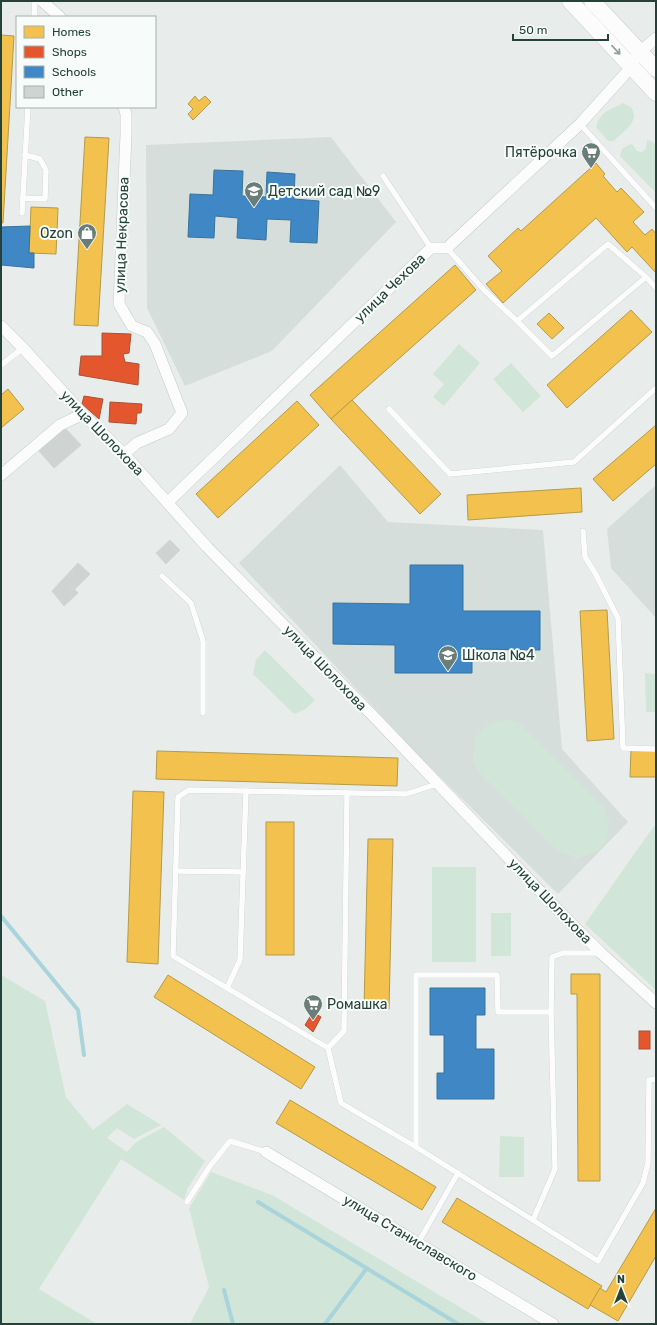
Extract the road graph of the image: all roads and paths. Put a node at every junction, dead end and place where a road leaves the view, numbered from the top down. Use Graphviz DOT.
graph roads {
  1 [pos="35,1"];
  2 [pos="42,1"];
  3 [pos="570,1"];
  4 [pos="592,1"];
  5 [pos="34,16"];
  6 [pos="59,16"];
  7 [pos="656,38"];
  8 [pos="640,52"];
  9 [pos="630,65"];
  10 [pos="656,69"];
  11 [pos="656,93"];
  12 [pos="28,108"];
  13 [pos="124,108"];
  14 [pos="580,124"];
  15 [pos="25,155"];
  16 [pos="384,176"];
  17 [pos="22,198"];
  18 [pos="656,208"];
  19 [pos="22,213"];
  20 [pos="431,248"];
  21 [pos="447,248"];
  22 [pos="646,278"];
  23 [pos="656,288"];
  24 [pos="517,321"];
  25 [pos="1,326"];
  26 [pos="23,348"];
  27 [pos="1,365"];
  28 [pos="656,388"];
  29 [pos="389,409"];
  30 [pos="83,414"];
  31 [pos="124,454"];
  32 [pos="1,475"];
  33 [pos="168,502"];
  34 [pos="583,531"];
  35 [pos="162,576"];
  36 [pos="203,713"];
  37 [pos="656,749"];
  38 [pos="437,784"];
  39 [pos="246,791"];
  40 [pos="347,793"];
  41 [pos="176,871"];
  42 [pos="243,872"];
  43 [pos="601,953"];
  44 [pos="227,988"];
  45 [pos="656,1003"];
  46 [pos="551,1012"];
  47 [pos="328,1048"];
  48 [pos="656,1079"];
  49 [pos="416,1147"];
  50 [pos="266,1152"];
  51 [pos="458,1173"];
  52 [pos="188,1202"];
  53 [pos="533,1220"];
  54 [pos="418,1243"];
  55 [pos="553,1324"];
  1 -- 5 [label="lane"];
  2 -- 6 [label="street"];
  3 -- 9 [label="main road, one-way"];
  4 -- 8 [label="main road"];
  7 -- 8 [label="street"];
  8 -- 9 [label="street"];
  8 -- 10 [label="main road"];
  9 -- 11 [label="main road"];
  9 -- 14 [label="street"];
  12 -- 15 [label="lane"];
  13 -- 31 [label="street, улица Некрасова"];
  14 -- 18 [label="lane"];
  14 -- 21 [label="street"];
  15 -- 17 [label="lane"];
  15 -- 17 [label="lane"];
  16 -- 20 [label="lane"];
  17 -- 19 [label="lane"];
  20 -- 21 [label="street, улица Чехова"];
  20 -- 33 [label="street, улица Чехова"];
  21 -- 24 [label="lane"];
  22 -- 23 [label="lane"];
  22 -- 24 [label="lane"];
  22 -- 24 [label="lane"];
  25 -- 26 [label="street, улица Шолохова"];
  26 -- 27 [label="lane"];
  26 -- 30 [label="street, улица Шолохова"];
  28 -- 29 [label="lane"];
  30 -- 31 [label="street, улица Шолохова"];
  30 -- 32 [label="street"];
  31 -- 33 [label="street, улица Шолохова"];
  33 -- 38 [label="street, улица Шолохова"];
  34 -- 37 [label="lane"];
  35 -- 36 [label="lane"];
  38 -- 40 [label="lane"];
  38 -- 43 [label="street, улица Шолохова"];
  39 -- 40 [label="lane"];
  39 -- 41 [label="lane"];
  39 -- 42 [label="lane"];
  40 -- 47 [label="lane"];
  41 -- 42 [label="lane"];
  41 -- 44 [label="lane"];
  42 -- 44 [label="lane"];
  43 -- 45 [label="street, улица Шолохова"];
  43 -- 46 [label="lane"];
  44 -- 47 [label="lane"];
  46 -- 49 [label="lane"];
  46 -- 53 [label="lane"];
  47 -- 49 [label="lane"];
  48 -- 53 [label="lane"];
  49 -- 51 [label="lane"];
  50 -- 52 [label="lane"];
  50 -- 54 [label="street, улица Станиславского"];
  51 -- 53 [label="lane"];
  51 -- 54 [label="lane"];
  54 -- 55 [label="street, улица Станиславского"];
}
